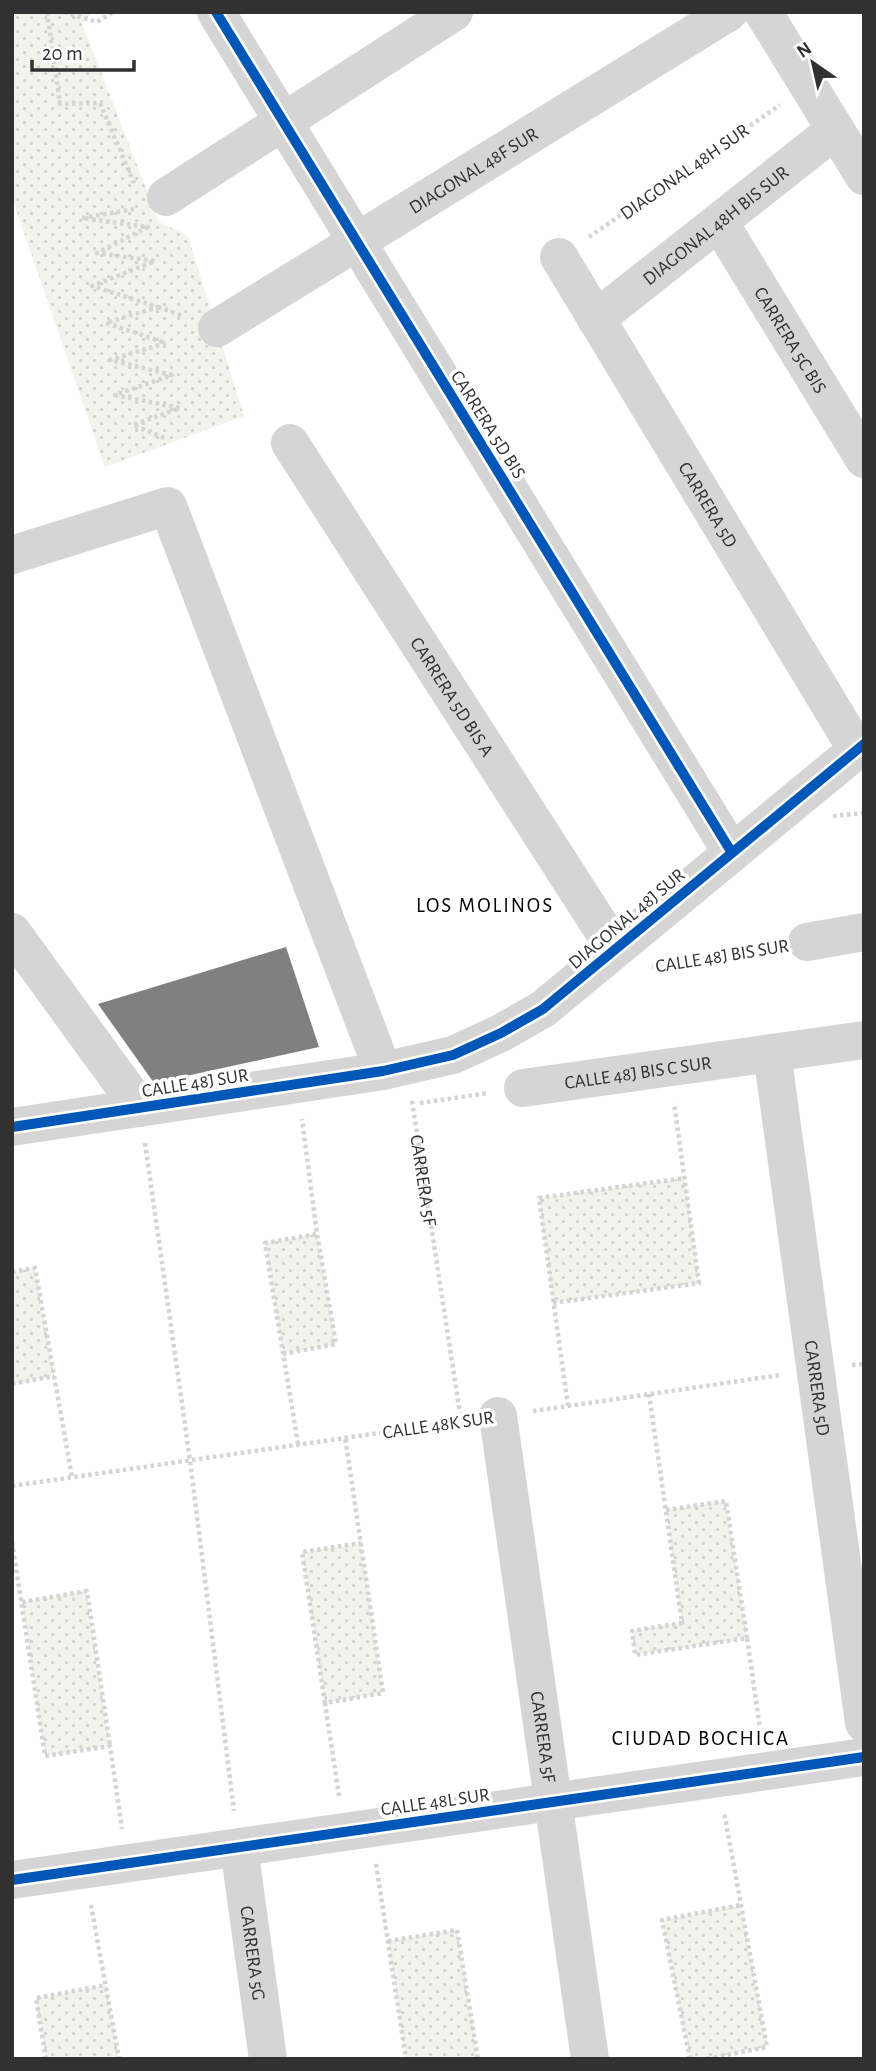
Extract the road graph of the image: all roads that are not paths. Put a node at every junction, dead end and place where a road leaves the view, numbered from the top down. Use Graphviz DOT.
graph roads {
  1 [pos="216,12"];
  2 [pos="454,12"];
  3 [pos="729,12"];
  4 [pos="762,12"];
  5 [pos="283,122"];
  6 [pos="835,130"];
  7 [pos="864,176"];
  8 [pos="148,196"];
  9 [pos="719,222"];
  10 [pos="357,242"];
  11 [pos="559,257"];
  12 [pos="596,319"];
  13 [pos="217,328"];
  14 [pos="290,443"];
  15 [pos="864,459"];
  16 [pos="12,555"];
  17 [pos="860,747"];
  18 [pos="732,853"];
  19 [pos="12,932"];
  20 [pos="864,932"];
  21 [pos="807,942"];
  22 [pos="631,958"];
  23 [pos="864,1040"];
  24 [pos="772,1053"];
  25 [pos="395,1068"];
  26 [pos="523,1088"];
  27 [pos="140,1108"];
  28 [pos="12,1127"];
  29 [pos="480,1418"];
  30 [pos="864,1723"];
  31 [pos="864,1757"];
  32 [pos="552,1802"];
  33 [pos="239,1847"];
  34 [pos="12,1880"];
  35 [pos="268,2059"];
  36 [pos="590,2059"];
  1 -- 5 [label="street, CARRERA 5D BIS"];
  2 -- 5 [label="street"];
  3 -- 10 [label="street, DIAGONAL 48F SUR"];
  4 -- 6 [label="street"];
  5 -- 8 [label="street"];
  5 -- 10 [label="street, CARRERA 5D BIS"];
  6 -- 7 [label="street"];
  6 -- 9 [label="street, DIAGONAL 48H BIS SUR"];
  9 -- 12 [label="street, DIAGONAL 48H BIS SUR"];
  9 -- 15 [label="street, CARRERA 5C BIS"];
  10 -- 13 [label="street, DIAGONAL 48F SUR"];
  10 -- 18 [label="street, CARRERA 5D BIS"];
  11 -- 12 [label="street, CARRERA 5D"];
  12 -- 17 [label="street, CARRERA 5D"];
  14 -- 22 [label="street, CARRERA 5D BIS A"];
  16 -- 25 [label="street"];
  17 -- 18 [label="street, DIAGONAL 48J SUR"];
  18 -- 22 [label="street, DIAGONAL 48J SUR"];
  19 -- 27 [label="street"];
  20 -- 21 [label="street, CALLE 48J BIS SUR"];
  22 -- 25 [label="street, DIAGONAL 48J SUR"];
  23 -- 24 [label="street, CALLE 48J BIS C SUR"];
  24 -- 26 [label="street, CALLE 48J BIS C SUR"];
  24 -- 30 [label="street, CARRERA 5D"];
  25 -- 27 [label="street, CALLE 48J SUR"];
  27 -- 28 [label="street, CALLE 48J SUR"];
  29 -- 32 [label="street, CARRERA 5F"];
  31 -- 32 [label="street, CALLE 48L SUR"];
  32 -- 33 [label="street, CALLE 48L SUR"];
  32 -- 36 [label="street, CARRERA 5F"];
  33 -- 34 [label="street, CALLE 48L SUR"];
  33 -- 35 [label="street, CARRERA 5G"];
}
